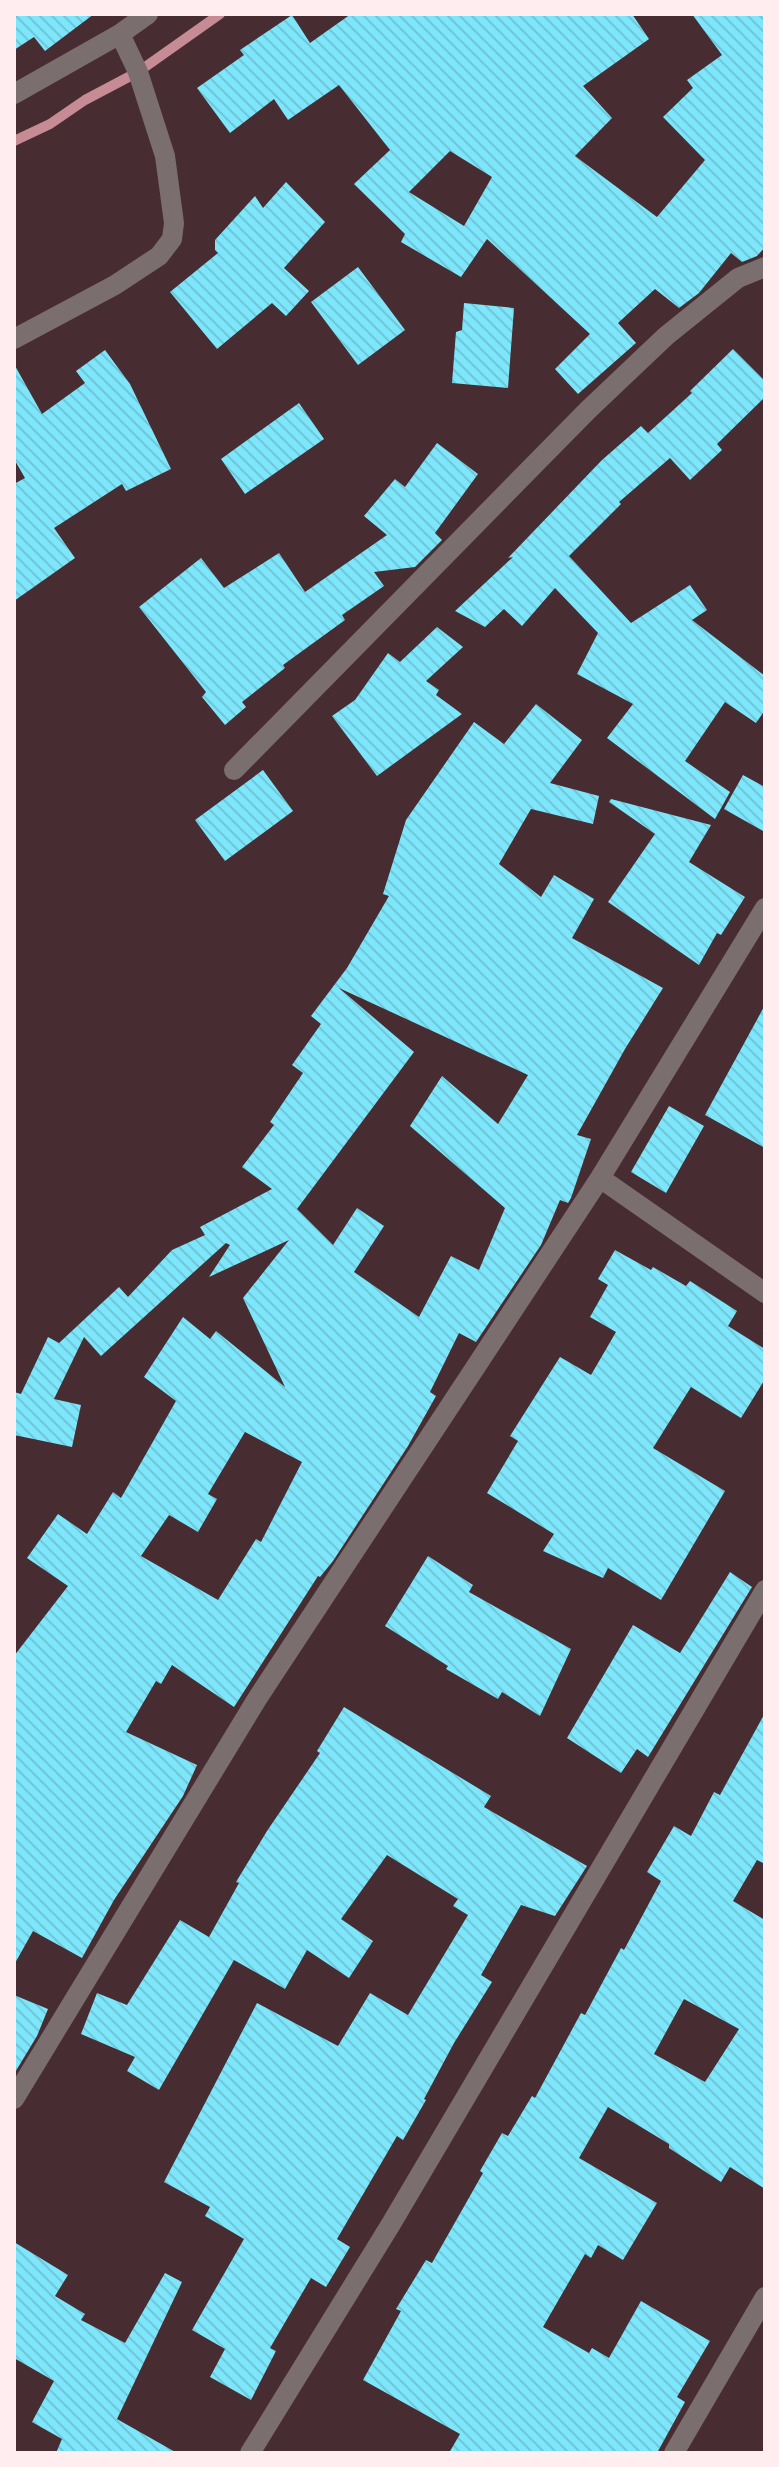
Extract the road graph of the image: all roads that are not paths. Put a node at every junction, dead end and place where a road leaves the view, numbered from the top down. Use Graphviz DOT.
graph roads {
  1 [pos="148,14"];
  2 [pos="120,34"];
  3 [pos="14,94"];
  4 [pos="765,267"];
  5 [pos="14,339"];
  6 [pos="234,770"];
  7 [pos="765,908"];
  8 [pos="600,1178"];
  9 [pos="765,1293"];
  10 [pos="765,1590"];
  11 [pos="14,2099"];
  12 [pos="765,2297"];
  13 [pos="250,2453"];
  14 [pos="674,2453"];
  1 -- 2 [label="street"];
  2 -- 3 [label="street"];
  2 -- 5 [label="street"];
  4 -- 6 [label="street"];
  7 -- 8 [label="street"];
  8 -- 9 [label="street"];
  8 -- 11 [label="street"];
  10 -- 13 [label="street"];
  12 -- 14 [label="street"];
}
